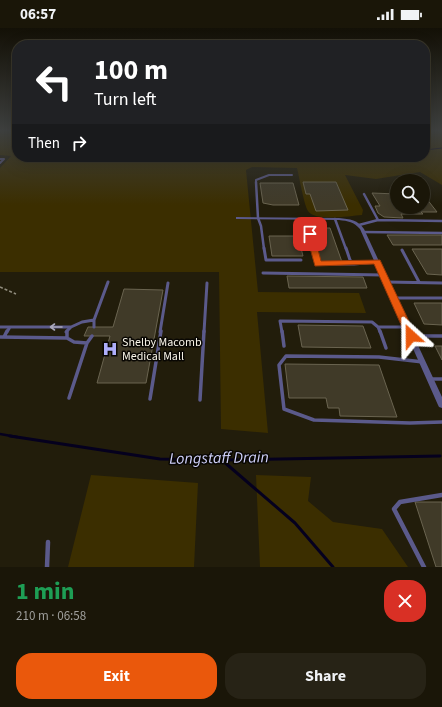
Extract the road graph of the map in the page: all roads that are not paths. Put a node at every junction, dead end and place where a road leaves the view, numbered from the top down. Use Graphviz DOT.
graph roads {
  1 [pos="0,159"];
  2 [pos="0,163"];
  3 [pos="292,175"];
  4 [pos="364,194"];
  5 [pos="238,218"];
  6 [pos="258,218"];
  7 [pos="306,219"];
  8 [pos="335,219"];
  9 [pos="378,220"];
  10 [pos="442,221"];
  11 [pos="357,223"];
  12 [pos="364,232"];
  13 [pos="442,233"];
  14 [pos="402,250"];
  15 [pos="301,260"];
  16 [pos="377,262"];
  17 [pos="354,264"];
  18 [pos="263,273"];
  19 [pos="383,275"];
  20 [pos="108,282"];
  21 [pos="168,282"];
  22 [pos="386,282"];
  23 [pos="419,282"];
  24 [pos="207,283"];
  25 [pos="442,283"];
  26 [pos="394,298"];
  27 [pos="442,298"];
  28 [pos="94,320"];
  29 [pos="378,326"];
  30 [pos="0,327"];
  31 [pos="10,327"];
  32 [pos="71,327"];
  33 [pos="94,327"];
  34 [pos="407,327"];
  35 [pos="92,336"];
  36 [pos="411,336"];
  37 [pos="442,336"];
  38 [pos="2,337"];
  39 [pos="67,338"];
  40 [pos="87,343"];
  41 [pos="284,346"];
  42 [pos="386,348"];
  43 [pos="422,362"];
  44 [pos="430,379"];
  45 [pos="442,379"];
  46 [pos="69,398"];
  47 [pos="150,399"];
  48 [pos="200,400"];
  49 [pos="442,405"];
  50 [pos="442,422"];
  51 [pos="442,495"];
  52 [pos="48,542"];
  53 [pos="47,567"];
  54 [pos="424,567"];
  1 -- 2 [label="lane"];
  3 -- 6 [label="lane"];
  4 -- 9 [label="lane"];
  5 -- 6 [label="street"];
  6 -- 7 [label="street"];
  6 -- 15 [label="lane"];
  7 -- 8 [label="street"];
  7 -- 17 [label="lane"];
  8 -- 11 [label="street"];
  8 -- 17 [label="lane"];
  9 -- 10 [label="lane"];
  9 -- 11 [label="lane"];
  11 -- 12 [label="street"];
  12 -- 13 [label="lane"];
  12 -- 16 [label="street"];
  14 -- 23 [label="lane"];
  16 -- 17 [label="lane"];
  16 -- 19 [label="street"];
  18 -- 19 [label="lane"];
  19 -- 22 [label="street"];
  20 -- 28 [label="lane"];
  21 -- 47 [label="lane"];
  22 -- 23 [label="lane"];
  22 -- 26 [label="street"];
  23 -- 25 [label="lane"];
  24 -- 48 [label="lane"];
  26 -- 27 [label="lane"];
  26 -- 34 [label="street"];
  28 -- 32 [label="lane"];
  28 -- 33 [label="lane"];
  29 -- 34 [label="lane"];
  29 -- 41 [label="lane"];
  29 -- 42 [label="lane"];
  30 -- 31 [label="lane"];
  32 -- 31 [label="lane, one-way"];
  31 -- 38 [label="lane"];
  32 -- 39 [label="lane"];
  34 -- 36 [label="street"];
  35 -- 40 [label="lane"];
  36 -- 37 [label="lane"];
  36 -- 43 [label="street"];
  38 -- 39 [label="lane"];
  39 -- 40 [label="lane"];
  40 -- 46 [label="lane"];
  43 -- 44 [label="street"];
  43 -- 50 [label="lane"];
  44 -- 45 [label="lane"];
  44 -- 49 [label="street"];
  51 -- 54 [label="lane"];
  52 -- 53 [label="lane"];
}
